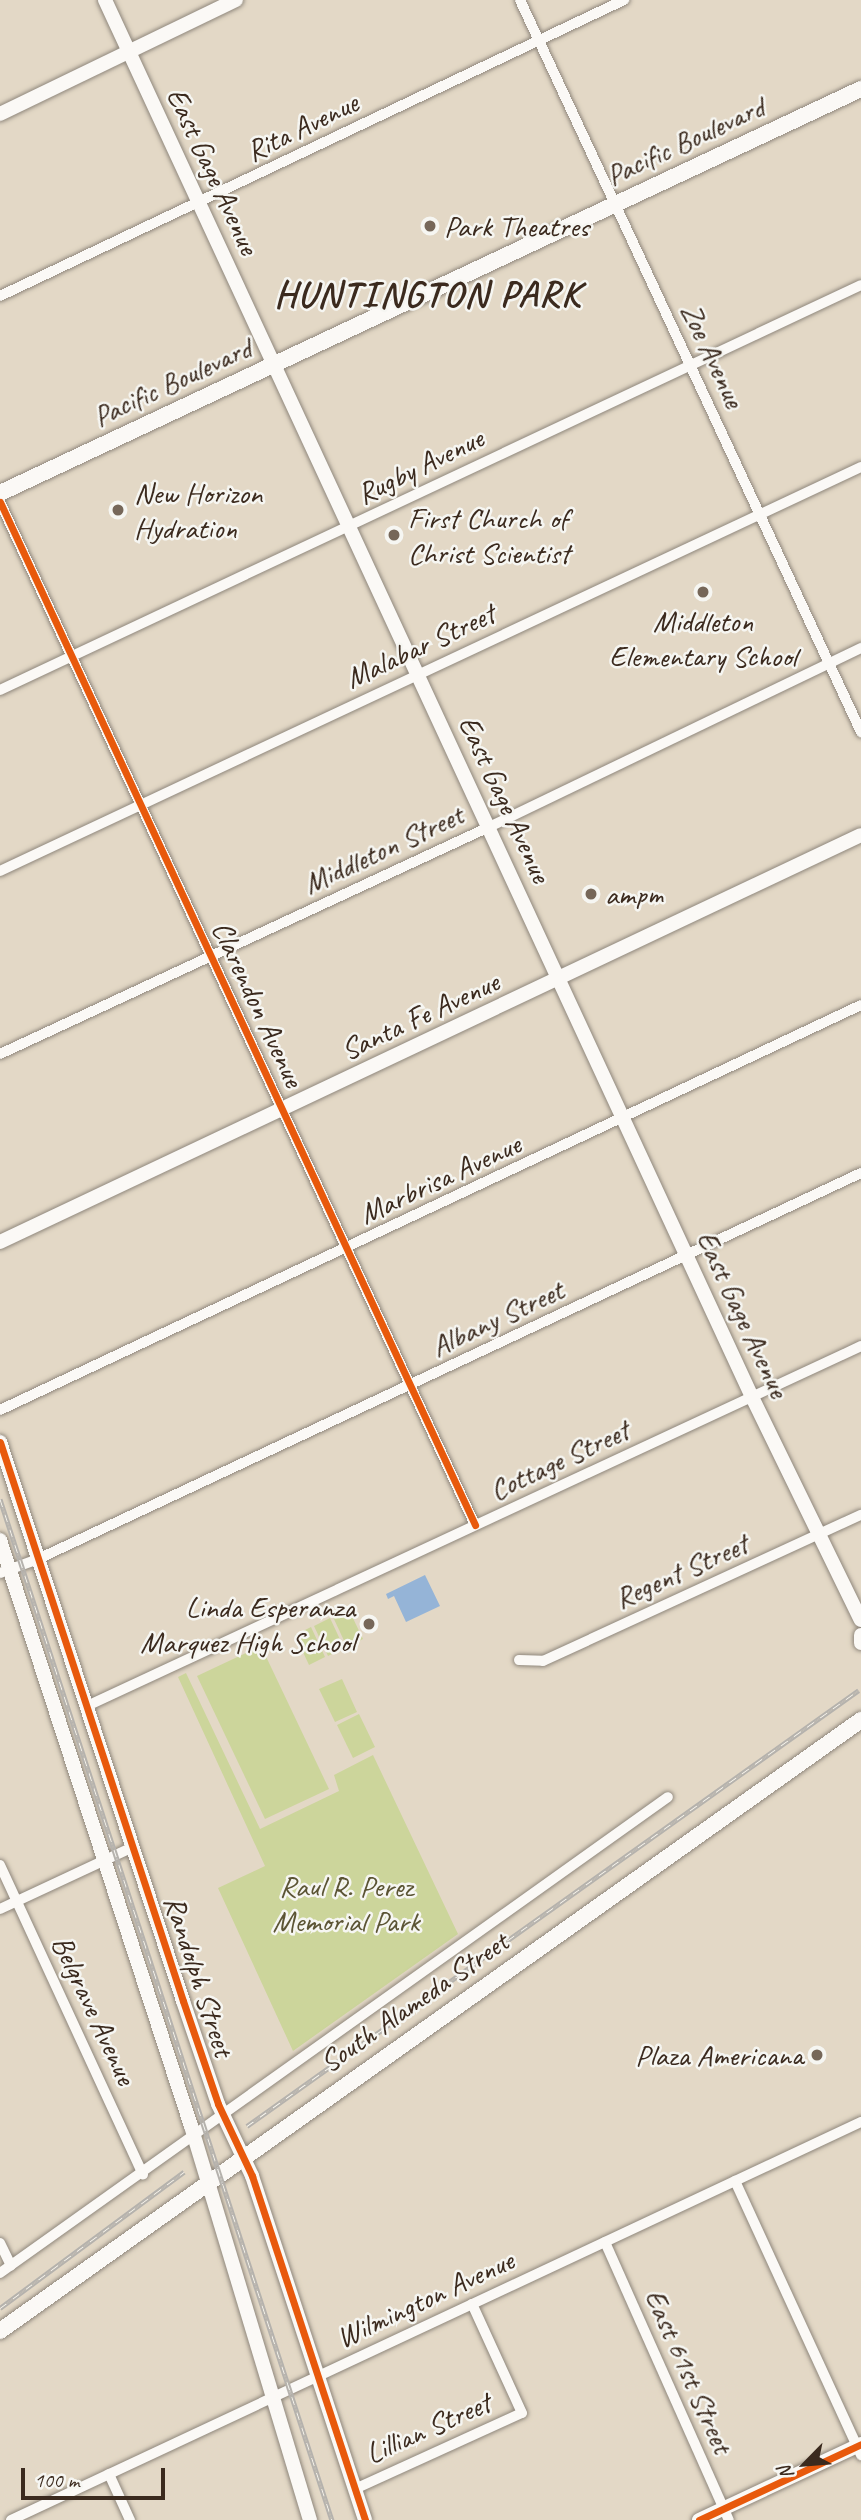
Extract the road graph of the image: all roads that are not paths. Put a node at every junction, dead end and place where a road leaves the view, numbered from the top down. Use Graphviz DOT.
graph roads {
  1 [pos="105,0"];
  2 [pos="236,0"];
  3 [pos="520,0"];
  4 [pos="624,0"];
  5 [pos="540,43"];
  6 [pos="130,54"];
  7 [pos="861,89"];
  8 [pos="0,114"];
  9 [pos="199,204"];
  10 [pos="615,206"];
  11 [pos="861,285"];
  12 [pos="0,296"];
  13 [pos="691,363"];
  14 [pos="274,365"];
  15 [pos="861,467"];
  16 [pos="0,493"];
  17 [pos="0,502"];
  18 [pos="761,514"];
  19 [pos="349,527"];
  20 [pos="861,648"];
  21 [pos="71,657"];
  22 [pos="830,663"];
  23 [pos="417,674"];
  24 [pos="0,690"];
  25 [pos="861,732"];
  26 [pos="141,806"];
  27 [pos="489,827"];
  28 [pos="861,835"];
  29 [pos="0,871"];
  30 [pos="211,956"];
  31 [pos="559,979"];
  32 [pos="861,1005"];
  33 [pos="0,1054"];
  34 [pos="282,1109"];
  35 [pos="624,1119"];
  36 [pos="861,1173"];
  37 [pos="0,1242"];
  38 [pos="347,1249"];
  39 [pos="687,1256"];
  40 [pos="861,1346"];
  41 [pos="411,1385"];
  42 [pos="752,1397"];
  43 [pos="0,1410"];
  44 [pos="0,1442"];
  45 [pos="861,1514"];
  46 [pos="475,1525"];
  47 [pos="819,1535"];
  48 [pos="0,1540"];
  49 [pos="38,1559"];
  50 [pos="5,1571"];
  51 [pos="861,1620"];
  52 [pos="861,1634"];
  53 [pos="861,1643"];
  54 [pos="519,1660"];
  55 [pos="87,1706"];
  56 [pos="861,1720"];
  57 [pos="861,1736"];
  58 [pos="826,1745"];
  59 [pos="668,1797"];
  60 [pos="133,1847"];
  61 [pos="104,1860"];
  62 [pos="0,1864"];
  63 [pos="17,1901"];
  64 [pos="0,1909"];
  65 [pos="223,2116"];
  66 [pos="861,2122"];
  67 [pos="195,2137"];
  68 [pos="243,2157"];
  69 [pos="143,2175"];
  70 [pos="208,2181"];
  71 [pos="735,2181"];
  72 [pos="605,2242"];
  73 [pos="0,2243"];
  74 [pos="11,2266"];
  75 [pos="0,2273"];
  76 [pos="472,2304"];
  77 [pos="0,2331"];
  78 [pos="317,2376"];
  79 [pos="271,2398"];
  80 [pos="860,2449"];
  81 [pos="109,2474"];
  82 [pos="355,2489"];
  83 [pos="727,2514"];
  84 [pos="11,2520"];
  85 [pos="130,2520"];
  86 [pos="310,2520"];
  87 [pos="365,2520"];
  88 [pos="699,2520"];
  1 -- 6 [label="main road, East Gage Avenue"];
  2 -- 6 [label="main road"];
  3 -- 5 [label="street, Zoe Avenue"];
  4 -- 5 [label="street, Rita Avenue"];
  5 -- 9 [label="street, Rita Avenue"];
  5 -- 10 [label="street, Zoe Avenue"];
  6 -- 8 [label="main road"];
  6 -- 9 [label="main road, East Gage Avenue"];
  7 -- 10 [label="main road, Pacific Boulevard"];
  9 -- 12 [label="street, Rita Avenue"];
  9 -- 14 [label="main road, East Gage Avenue"];
  10 -- 13 [label="street, Zoe Avenue"];
  10 -- 14 [label="main road, Pacific Boulevard"];
  11 -- 13 [label="street, Rugby Avenue"];
  13 -- 18 [label="street, Zoe Avenue"];
  13 -- 19 [label="street, Rugby Avenue"];
  14 -- 16 [label="main road, Pacific Boulevard"];
  14 -- 19 [label="main road, East Gage Avenue"];
  15 -- 18 [label="street, Malabar Street"];
  17 -- 21 [label="street, Clarendon Avenue"];
  18 -- 22 [label="street, Zoe Avenue"];
  18 -- 23 [label="street, Malabar Street"];
  19 -- 21 [label="street, Rugby Avenue"];
  19 -- 23 [label="main road, East Gage Avenue"];
  20 -- 22 [label="street, Middleton Street"];
  21 -- 24 [label="street, Rugby Avenue"];
  21 -- 26 [label="street, Clarendon Avenue"];
  22 -- 25 [label="street, Zoe Avenue"];
  22 -- 27 [label="street, Middleton Street"];
  23 -- 26 [label="street, Malabar Street"];
  23 -- 27 [label="main road, East Gage Avenue"];
  26 -- 29 [label="street, Malabar Street"];
  26 -- 30 [label="street, Clarendon Avenue"];
  27 -- 30 [label="street, Middleton Street"];
  27 -- 31 [label="main road, East Gage Avenue"];
  28 -- 31 [label="main road, Santa Fe Avenue"];
  30 -- 33 [label="street, Middleton Street"];
  30 -- 34 [label="street, Clarendon Avenue"];
  31 -- 34 [label="main road, Santa Fe Avenue"];
  31 -- 35 [label="main road, East Gage Avenue"];
  32 -- 35 [label="street, Marbrisa Avenue"];
  34 -- 37 [label="main road, Santa Fe Avenue"];
  34 -- 38 [label="street, Clarendon Avenue"];
  35 -- 38 [label="street, Marbrisa Avenue"];
  35 -- 39 [label="main road, East Gage Avenue"];
  36 -- 39 [label="street, Albany Street"];
  38 -- 41 [label="street, Clarendon Avenue"];
  38 -- 43 [label="street, Marbrisa Avenue"];
  39 -- 41 [label="street, Albany Street"];
  39 -- 42 [label="main road, East Gage Avenue"];
  40 -- 42 [label="street, Cottage Street"];
  41 -- 46 [label="street, Clarendon Avenue"];
  41 -- 49 [label="street, Albany Street"];
  42 -- 46 [label="street, Cottage Street"];
  42 -- 47 [label="main road, East Gage Avenue"];
  44 -- 49 [label="main road, Randolph Street"];
  45 -- 47 [label="street, Regent Street"];
  46 -- 55 [label="street, Cottage Street"];
  47 -- 51 [label="main road, East Gage Avenue"];
  47 -- 54 [label="street, Regent Street"];
  48 -- 50 [label="main road, Randolph Street"];
  49 -- 50 [label="street, Albany Street"];
  49 -- 55 [label="main road, Randolph Street"];
  50 -- 61 [label="main road, Randolph Street"];
  52 -- 53 [label="main road"];
  55 -- 60 [label="main road, Randolph Street"];
  56 -- 58 [label="main road, South Alameda Street"];
  57 -- 58 [label="main road"];
  58 -- 68 [label="main road, South Alameda Street"];
  59 -- 65 [label="street"];
  60 -- 61 [label="street"];
  60 -- 65 [label="main road, Randolph Street"];
  61 -- 63 [label="street"];
  61 -- 67 [label="main road, Randolph Street"];
  62 -- 63 [label="street, Belgrave Avenue"];
  63 -- 64 [label="street"];
  63 -- 69 [label="street, Belgrave Avenue"];
  65 -- 67 [label="street"];
  65 -- 68 [label="main road, Randolph Street"];
  66 -- 71 [label="street, Wilmington Avenue"];
  67 -- 69 [label="street"];
  67 -- 70 [label="main road, Randolph Street"];
  68 -- 70 [label="main road, South Alameda Street"];
  68 -- 78 [label="main road, Randolph Street"];
  69 -- 74 [label="street"];
  70 -- 77 [label="main road, South Alameda Street"];
  70 -- 79 [label="main road, Randolph Street"];
  71 -- 72 [label="street, Wilmington Avenue"];
  71 -- 80 [label="street"];
  72 -- 76 [label="street, Wilmington Avenue"];
  72 -- 83 [label="street, East 61st Street"];
  73 -- 74 [label="street"];
  74 -- 75 [label="street"];
  76 -- 78 [label="street, Wilmington Avenue"];
  76 -- 82 [label="street, Lillian Street"];
  78 -- 79 [label="street, Wilmington Avenue"];
  78 -- 82 [label="main road, Randolph Street"];
  79 -- 81 [label="street, Wilmington Avenue"];
  79 -- 86 [label="main road, Randolph Street"];
  80 -- 83 [label="main road"];
  81 -- 84 [label="street, Wilmington Avenue"];
  81 -- 85 [label="street"];
  82 -- 87 [label="main road, Randolph Street"];
  83 -- 88 [label="main road"];
}
